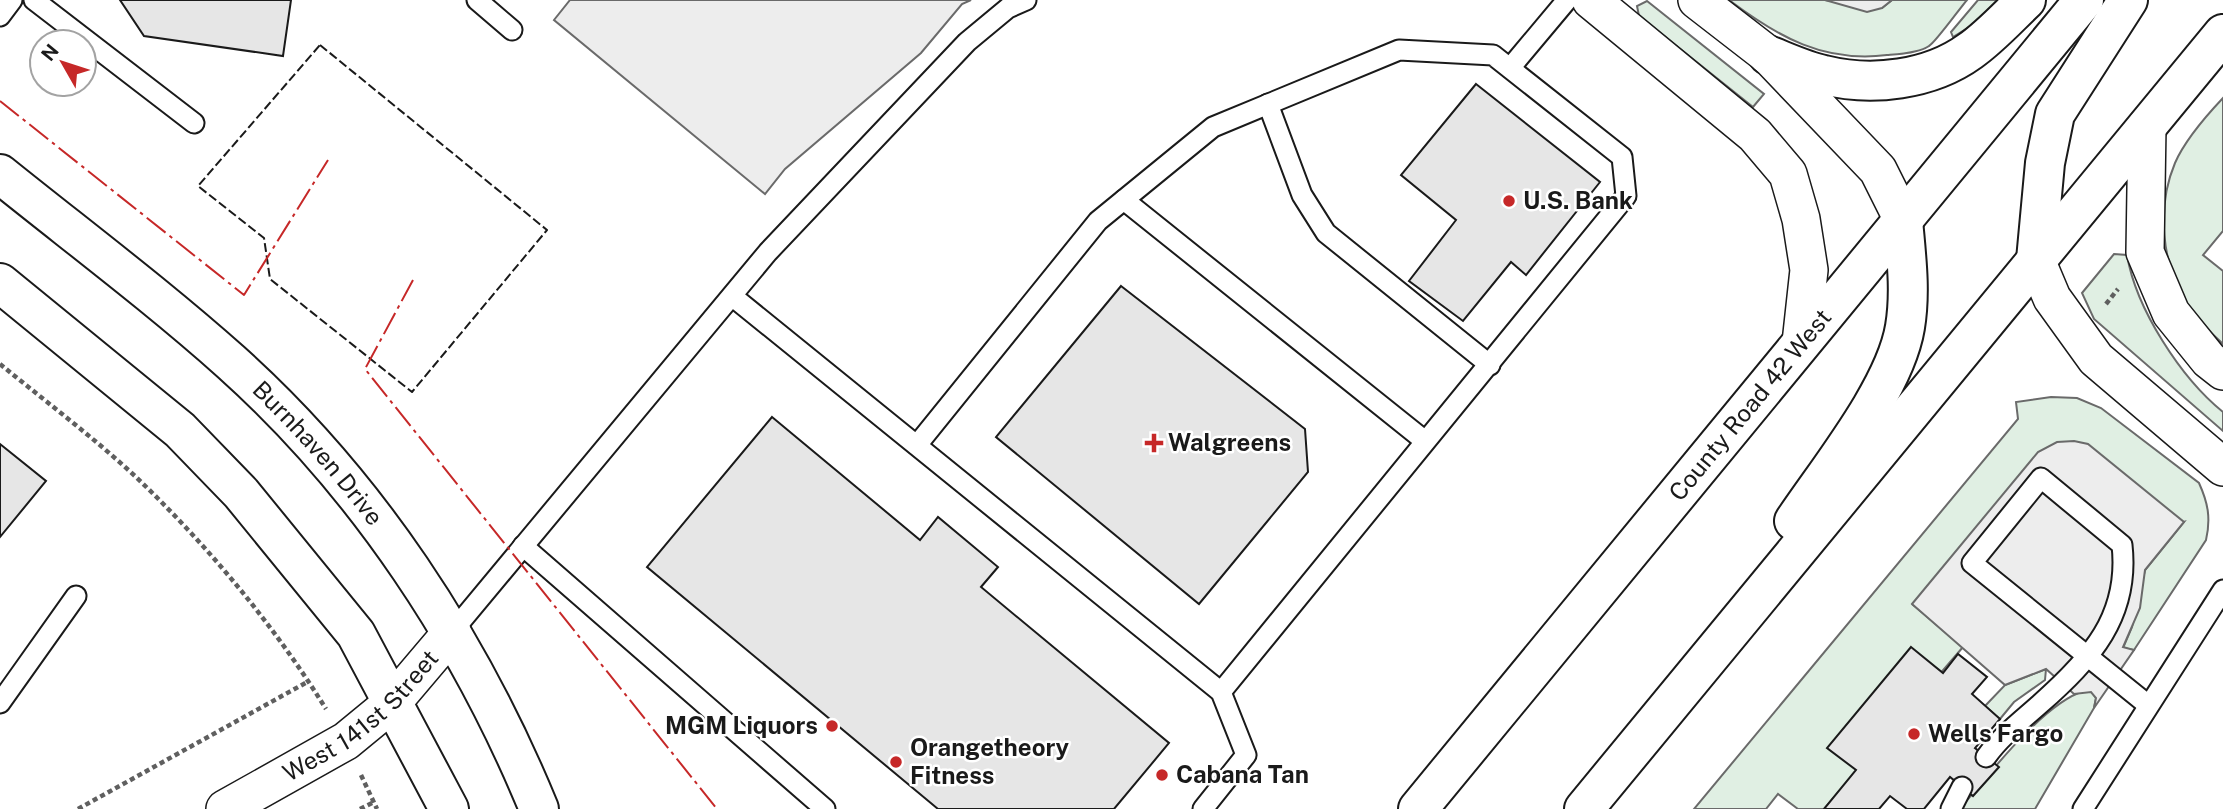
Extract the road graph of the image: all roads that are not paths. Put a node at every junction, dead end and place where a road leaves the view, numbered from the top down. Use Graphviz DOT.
graph roads {
  1 [pos="12,0"];
  2 [pos="34,0"];
  3 [pos="477,0"];
  4 [pos="1026,0"];
  5 [pos="1567,0"];
  6 [pos="1591,0"];
  7 [pos="1697,0"];
  8 [pos="2026,0"];
  9 [pos="2084,0"];
  10 [pos="2127,0"];
  11 [pos="0,16"];
  12 [pos="512,30"];
  13 [pos="2223,34"];
  14 [pos="1768,55"];
  15 [pos="1510,68"];
  16 [pos="1268,104"];
  17 [pos="194,123"];
  18 [pos="2147,126"];
  19 [pos="0,174"];
  20 [pos="1124,200"];
  21 [pos="1903,220"];
  22 [pos="2036,260"];
  23 [pos="0,283"];
  24 [pos="732,296"];
  25 [pos="1801,343"];
  26 [pos="1490,365"];
  27 [pos="2223,371"];
  28 [pos="1425,441"];
  29 [pos="916,445"];
  30 [pos="2223,467"];
  31 [pos="523,546"];
  32 [pos="2223,590"];
  33 [pos="76,596"];
  34 [pos="452,632"];
  35 [pos="2088,656"];
  36 [pos="1689,681"];
  37 [pos="1222,692"];
  38 [pos="0,703"];
  39 [pos="391,704"];
  40 [pos="2148,705"];
  41 [pos="1986,757"];
  42 [pos="1962,787"];
  43 [pos="225,809"];
  44 [pos="449,809"];
  45 [pos="539,809"];
  46 [pos="825,809"];
  47 [pos="1203,809"];
  48 [pos="1418,809"];
  49 [pos="1584,809"];
  50 [pos="1951,809"];
  51 [pos="2083,809"];
  1 -- 11 [label="lane"];
  2 -- 17 [label="lane"];
  3 -- 12 [label="lane"];
  4 -- 24 [label="lane"];
  5 -- 15 [label="lane"];
  6 -- 25 [label="street"];
  7 -- 14 [label="street"];
  8 -- 14 [label="main road"];
  9 -- 21 [label="main road, County Road 42 West"];
  10 -- 22 [label="main road"];
  13 -- 18 [label="main road"];
  14 -- 21 [label="street"];
  15 -- 16 [label="lane"];
  15 -- 26 [label="lane"];
  16 -- 20 [label="lane"];
  16 -- 26 [label="lane"];
  18 -- 22 [label="main road"];
  18 -- 27 [label="street"];
  19 -- 34 [label="main road, Burnhaven Drive"];
  20 -- 28 [label="lane"];
  20 -- 29 [label="lane"];
  21 -- 25 [label="main road, County Road 42 West"];
  21 -- 36 [label="main road"];
  22 -- 30 [label="street"];
  22 -- 36 [label="main road"];
  23 -- 39 [label="main road"];
  24 -- 29 [label="lane"];
  24 -- 31 [label="lane"];
  25 -- 48 [label="main road, County Road 42 West"];
  26 -- 28 [label="lane"];
  28 -- 37 [label="lane"];
  29 -- 37 [label="lane"];
  31 -- 34 [label="lane"];
  31 -- 46 [label="lane"];
  32 -- 40 [label="lane"];
  33 -- 38 [label="lane"];
  34 -- 39 [label="street, West 141st Street"];
  34 -- 45 [label="main road, Burnhaven Drive"];
  35 -- 35 [label="lane"];
  35 -- 40 [label="lane"];
  35 -- 41 [label="lane"];
  36 -- 49 [label="main road"];
  37 -- 47 [label="lane"];
  39 -- 43 [label="street, West 141st Street"];
  39 -- 44 [label="main road"];
  40 -- 51 [label="lane"];
  42 -- 50 [label="lane"];
}
